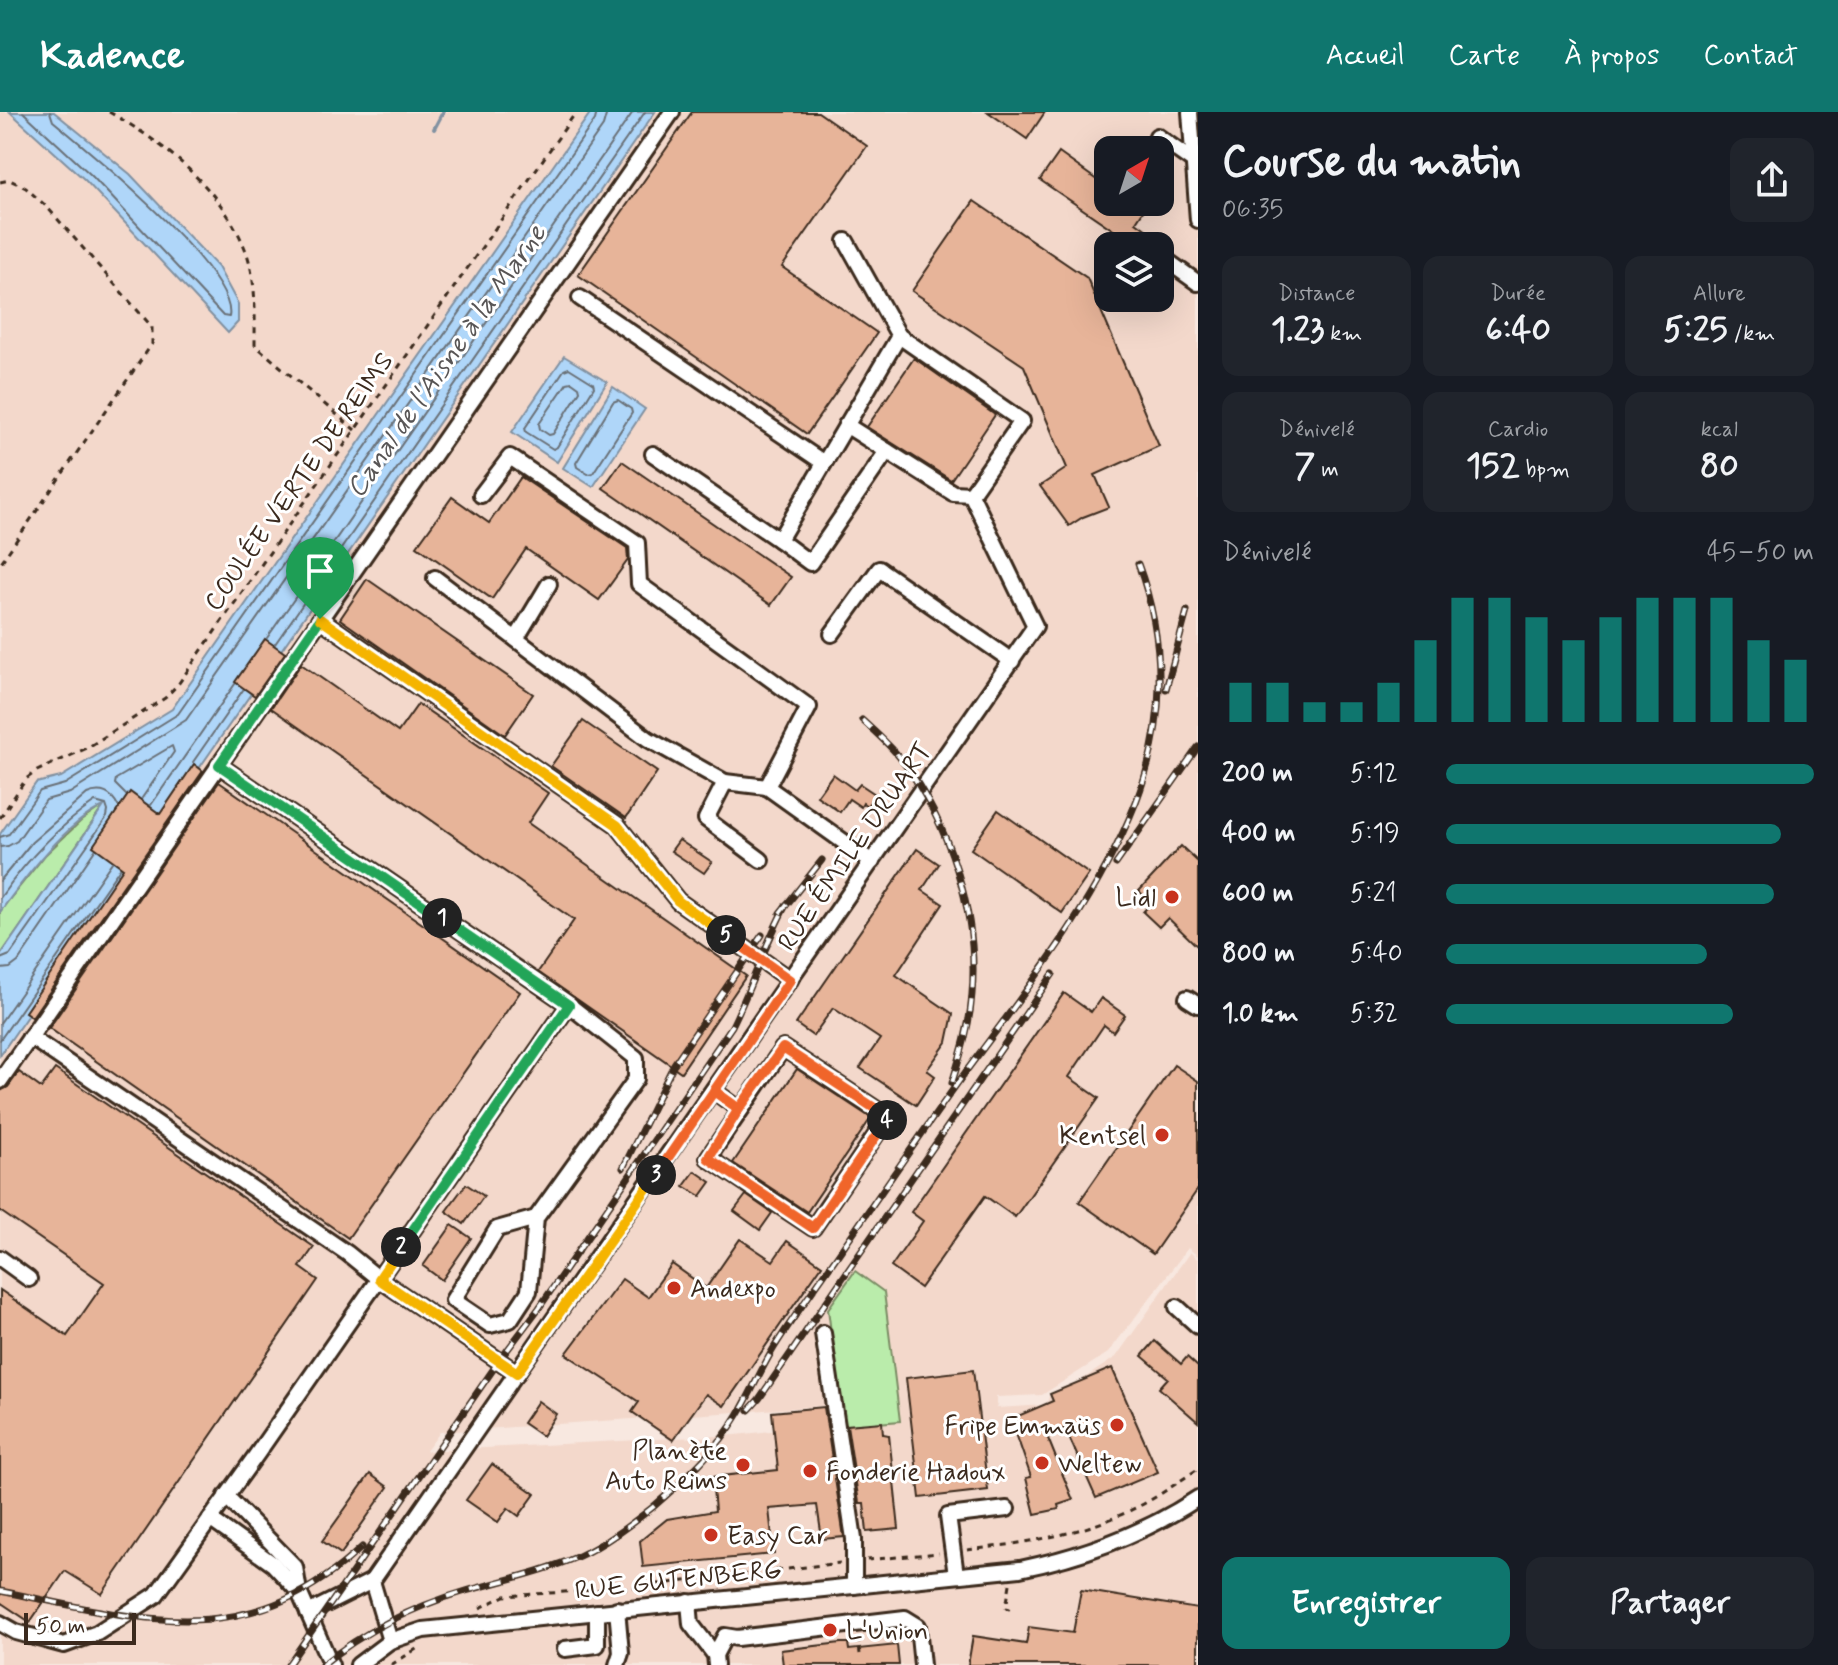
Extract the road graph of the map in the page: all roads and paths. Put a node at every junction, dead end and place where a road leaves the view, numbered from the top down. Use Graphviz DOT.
graph roads {
  1 [pos="109,112"];
  2 [pos="576,112"];
  3 [pos="672,112"];
  4 [pos="1190,112"];
  5 [pos="1174,148"];
  6 [pos="1194,162"];
  7 [pos="0,182"];
  8 [pos="1198,220"];
  9 [pos="846,241"];
  10 [pos="1174,266"];
  11 [pos="1198,283"];
  12 [pos="580,298"];
  13 [pos="899,336"];
  14 [pos="846,425"];
  15 [pos="355,430"];
  16 [pos="887,451"];
  17 [pos="653,454"];
  18 [pos="824,463"];
  19 [pos="971,494"];
  20 [pos="481,495"];
  21 [pos="779,540"];
  22 [pos="0,564"];
  23 [pos="435,578"];
  24 [pos="549,584"];
  25 [pos="320,619"];
  26 [pos="832,634"];
  27 [pos="516,639"];
  28 [pos="1012,661"];
  29 [pos="219,765"];
  30 [pos="725,782"];
  31 [pos="767,787"];
  32 [pos="0,818"];
  33 [pos="761,860"];
  34 [pos="872,862"];
  35 [pos="790,980"];
  36 [pos="569,1005"];
  37 [pos="30,1037"];
  38 [pos="0,1081"];
  39 [pos="714,1091"];
  40 [pos="739,1109"];
  41 [pos="536,1218"];
  42 [pos="0,1258"];
  43 [pos="29,1279"];
  44 [pos="379,1279"];
  45 [pos="1177,1307"];
  46 [pos="1198,1326"];
  47 [pos="823,1333"];
  48 [pos="517,1373"];
  49 [pos="226,1496"];
  50 [pos="1198,1498"];
  51 [pos="1007,1509"];
  52 [pos="210,1519"];
  53 [pos="956,1575"];
  54 [pos="372,1581"];
  55 [pos="1010,1582"];
  56 [pos="854,1586"];
  57 [pos="299,1592"];
  58 [pos="689,1602"];
  59 [pos="617,1609"];
  60 [pos="1010,1609"];
  61 [pos="597,1612"];
  62 [pos="308,1613"];
  63 [pos="0,1623"];
  64 [pos="390,1641"];
  65 [pos="565,1649"];
  66 [pos="716,1660"];
  67 [pos="331,1665"];
  68 [pos="358,1665"];
  69 [pos="617,1665"];
  70 [pos="922,1665"];
  1 -- 15 [label="path"];
  2 -- 15 [label="path, COULÉE VERTE DE REIMS"];
  3 -- 25 [label="street"];
  4 -- 6 [label="street"];
  5 -- 6 [label="street"];
  6 -- 8 [label="street"];
  7 -- 22 [label="path"];
  9 -- 13 [label="street"];
  10 -- 11 [label="street"];
  12 -- 18 [label="street"];
  13 -- 14 [label="street"];
  13 -- 19 [label="street"];
  14 -- 16 [label="street"];
  14 -- 18 [label="street"];
  15 -- 32 [label="path, COULÉE VERTE DE REIMS"];
  16 -- 19 [label="street"];
  16 -- 21 [label="street"];
  17 -- 21 [label="street"];
  18 -- 21 [label="street"];
  19 -- 28 [label="street, RUE ÉMILE DRUART"];
  20 -- 31 [label="street"];
  23 -- 27 [label="street"];
  24 -- 27 [label="street"];
  25 -- 29 [label="street"];
  25 -- 35 [label="street"];
  26 -- 28 [label="street"];
  27 -- 30 [label="street"];
  28 -- 34 [label="street, RUE ÉMILE DRUART"];
  29 -- 36 [label="street"];
  29 -- 37 [label="street"];
  30 -- 31 [label="street"];
  30 -- 33 [label="street"];
  31 -- 34 [label="street"];
  34 -- 35 [label="street, RUE ÉMILE DRUART"];
  35 -- 39 [label="street, RUE ÉMILE DRUART"];
  36 -- 41 [label="street"];
  36 -- 44 [label="street"];
  37 -- 38 [label="street"];
  37 -- 44 [label="street"];
  39 -- 40 [label="street"];
  39 -- 48 [label="street, RUE ÉMILE DRUART"];
  40 -- 40 [label="street"];
  41 -- 41 [label="street"];
  42 -- 43 [label="street"];
  44 -- 48 [label="street"];
  44 -- 49 [label="street"];
  45 -- 46 [label="street"];
  47 -- 56 [label="street"];
  48 -- 54 [label="street, RUE ÉMILE DRUART"];
  49 -- 52 [label="street"];
  49 -- 57 [label="street"];
  50 -- 53 [label="street, RUE GUTENBERG"];
  51 -- 53 [label="street"];
  52 -- 57 [label="street"];
  52 -- 63 [label="street"];
  53 -- 56 [label="street, RUE GUTENBERG"];
  54 -- 62 [label="street"];
  54 -- 64 [label="street"];
  55 -- 60 [label="path"];
  56 -- 58 [label="street, RUE GUTENBERG"];
  57 -- 62 [label="street"];
  58 -- 59 [label="street, RUE GUTENBERG"];
  58 -- 66 [label="street"];
  59 -- 61 [label="street, RUE GUTENBERG"];
  59 -- 69 [label="street"];
  61 -- 64 [label="street, RUE GUTENBERG"];
  61 -- 65 [label="street"];
  62 -- 67 [label="street"];
  64 -- 68 [label="street"];
  66 -- 70 [label="street"];
}
